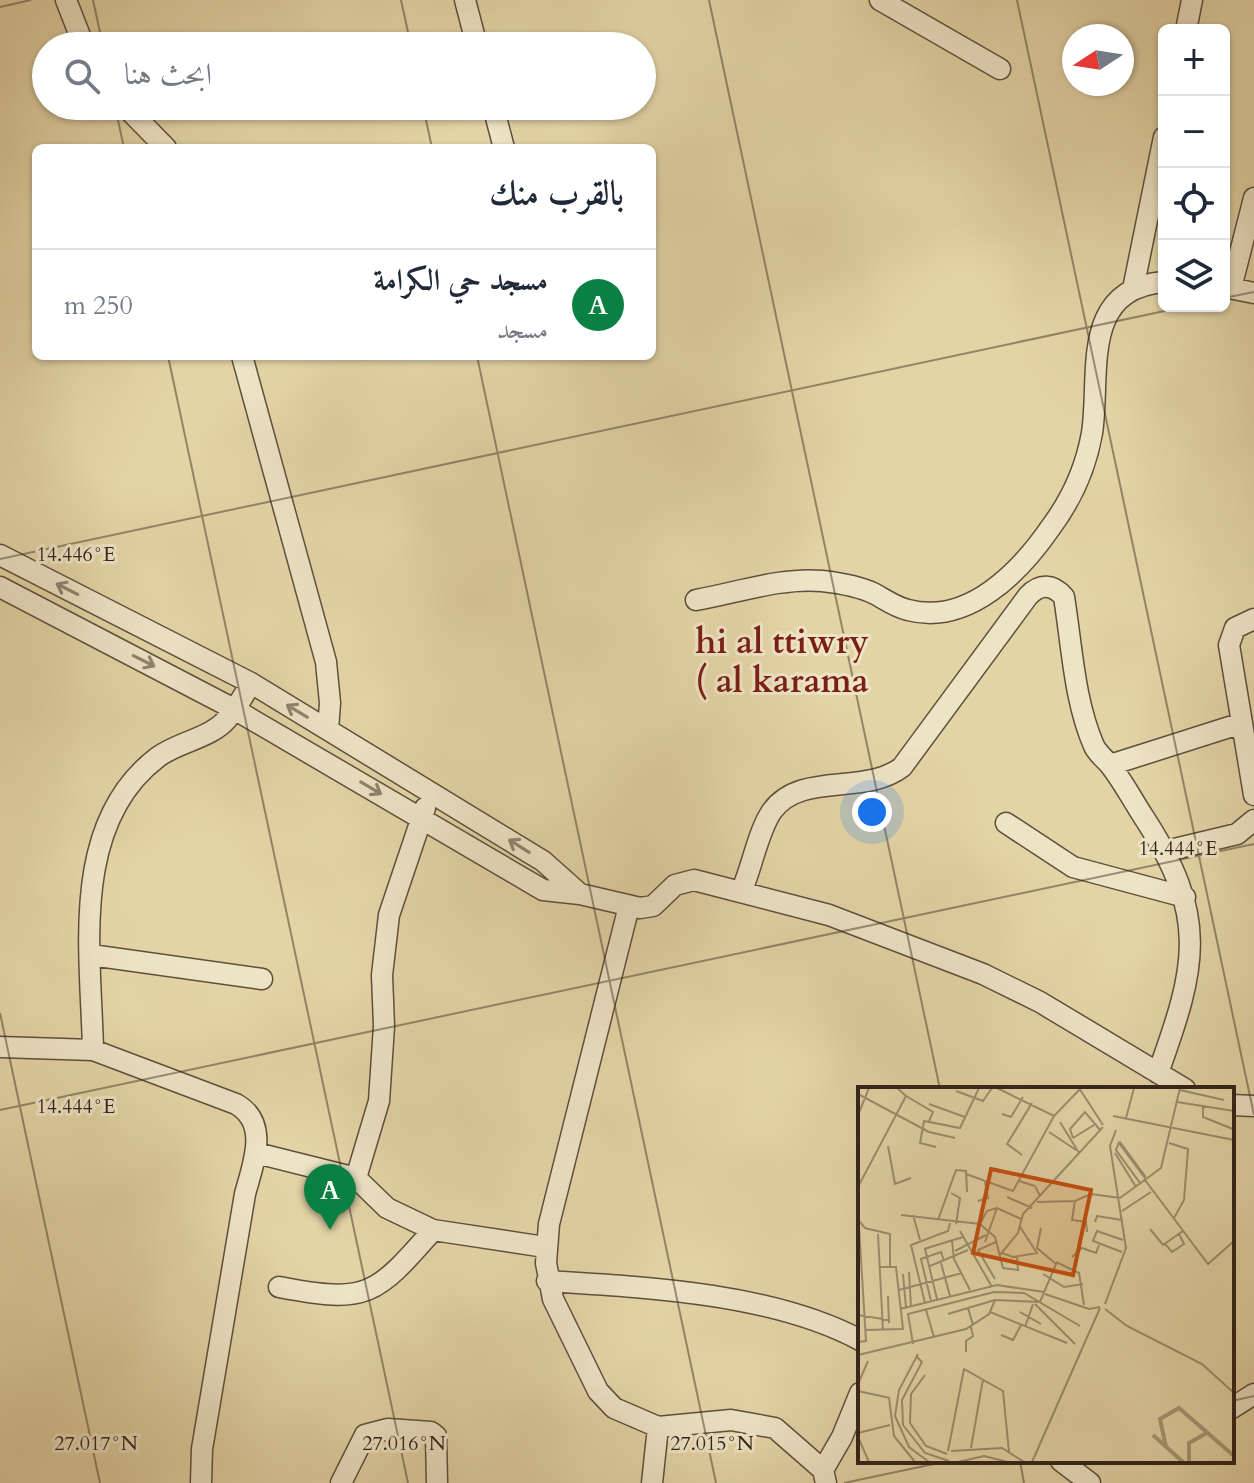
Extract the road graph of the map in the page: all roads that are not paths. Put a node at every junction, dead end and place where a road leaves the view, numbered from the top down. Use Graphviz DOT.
graph roads {
  1 [pos="66,0"];
  2 [pos="465,0"];
  3 [pos="880,0"];
  4 [pos="1192,0"];
  5 [pos="1187,24"];
  6 [pos="79,32"];
  7 [pos="473,32"];
  8 [pos="1000,69"];
  9 [pos="139,120"];
  10 [pos="497,120"];
  11 [pos="162,144"];
  12 [pos="503,144"];
  13 [pos="1158,166"];
  14 [pos="1254,198"];
  15 [pos="1230,281"];
  16 [pos="1158,283"];
  17 [pos="1230,288"];
  18 [pos="1133,289"];
  19 [pos="1254,293"];
  20 [pos="243,360"];
  21 [pos="0,555"];
  22 [pos="0,587"];
  23 [pos="696,600"];
  24 [pos="1254,619"];
  25 [pos="251,683"];
  26 [pos="234,709"];
  27 [pos="1242,723"];
  28 [pos="328,730"];
  29 [pos="1110,765"];
  30 [pos="431,791"];
  31 [pos="1254,795"];
  32 [pos="421,818"];
  33 [pos="1254,820"];
  34 [pos="1006,823"];
  35 [pos="1166,851"];
  36 [pos="741,892"];
  37 [pos="580,894"];
  38 [pos="1185,897"];
  39 [pos="629,906"];
  40 [pos="91,955"];
  41 [pos="262,979"];
  42 [pos="0,1047"];
  43 [pos="93,1050"];
  44 [pos="1158,1073"];
  45 [pos="1182,1087"];
  46 [pos="1234,1105"];
  47 [pos="1254,1106"];
  48 [pos="256,1153"];
  49 [pos="356,1178"];
  50 [pos="433,1230"];
  51 [pos="545,1247"];
  52 [pos="547,1281"];
  53 [pos="279,1287"];
  54 [pos="858,1339"];
  55 [pos="1254,1394"];
  56 [pos="858,1398"];
  57 [pos="1234,1407"];
  58 [pos="658,1427"];
  59 [pos="1064,1463"];
  60 [pos="825,1476"];
  61 [pos="201,1483"];
  62 [pos="341,1483"];
  63 [pos="437,1483"];
  64 [pos="652,1483"];
  65 [pos="1090,1483"];
  1 -- 6 [label="street"];
  2 -- 7 [label="street"];
  3 -- 8 [label="street"];
  4 -- 5 [label="street"];
  9 -- 11 [label="street"];
  10 -- 12 [label="street"];
  13 -- 18 [label="street"];
  14 -- 15 [label="street"];
  16 -- 18 [label="street"];
  17 -- 19 [label="street"];
  18 -- 23 [label="street"];
  20 -- 28 [label="street"];
  25 -- 21 [label="street, one-way"];
  22 -- 26 [label="street, one-way"];
  24 -- 27 [label="street"];
  25 -- 26 [label="street"];
  28 -- 25 [label="street, one-way"];
  26 -- 32 [label="street, one-way"];
  26 -- 40 [label="street"];
  27 -- 29 [label="street"];
  27 -- 31 [label="street"];
  28 -- 30 [label="street"];
  29 -- 35 [label="street"];
  29 -- 36 [label="street"];
  30 -- 32 [label="street"];
  37 -- 30 [label="street, one-way"];
  32 -- 37 [label="street"];
  32 -- 49 [label="street"];
  33 -- 35 [label="street"];
  34 -- 38 [label="street"];
  35 -- 38 [label="street"];
  36 -- 39 [label="street"];
  36 -- 44 [label="street"];
  37 -- 39 [label="street"];
  38 -- 44 [label="street"];
  39 -- 51 [label="street"];
  40 -- 41 [label="street"];
  40 -- 43 [label="street"];
  42 -- 43 [label="street"];
  43 -- 48 [label="street"];
  44 -- 45 [label="street"];
  46 -- 47 [label="street"];
  48 -- 49 [label="street"];
  48 -- 61 [label="street"];
  49 -- 50 [label="street"];
  50 -- 51 [label="street"];
  50 -- 53 [label="street"];
  51 -- 52 [label="street"];
  52 -- 54 [label="street"];
  52 -- 58 [label="street"];
  55 -- 57 [label="street"];
  56 -- 60 [label="street"];
  58 -- 60 [label="street"];
  58 -- 64 [label="street"];
  59 -- 65 [label="street"];
  62 -- 63 [label="street"];
}
